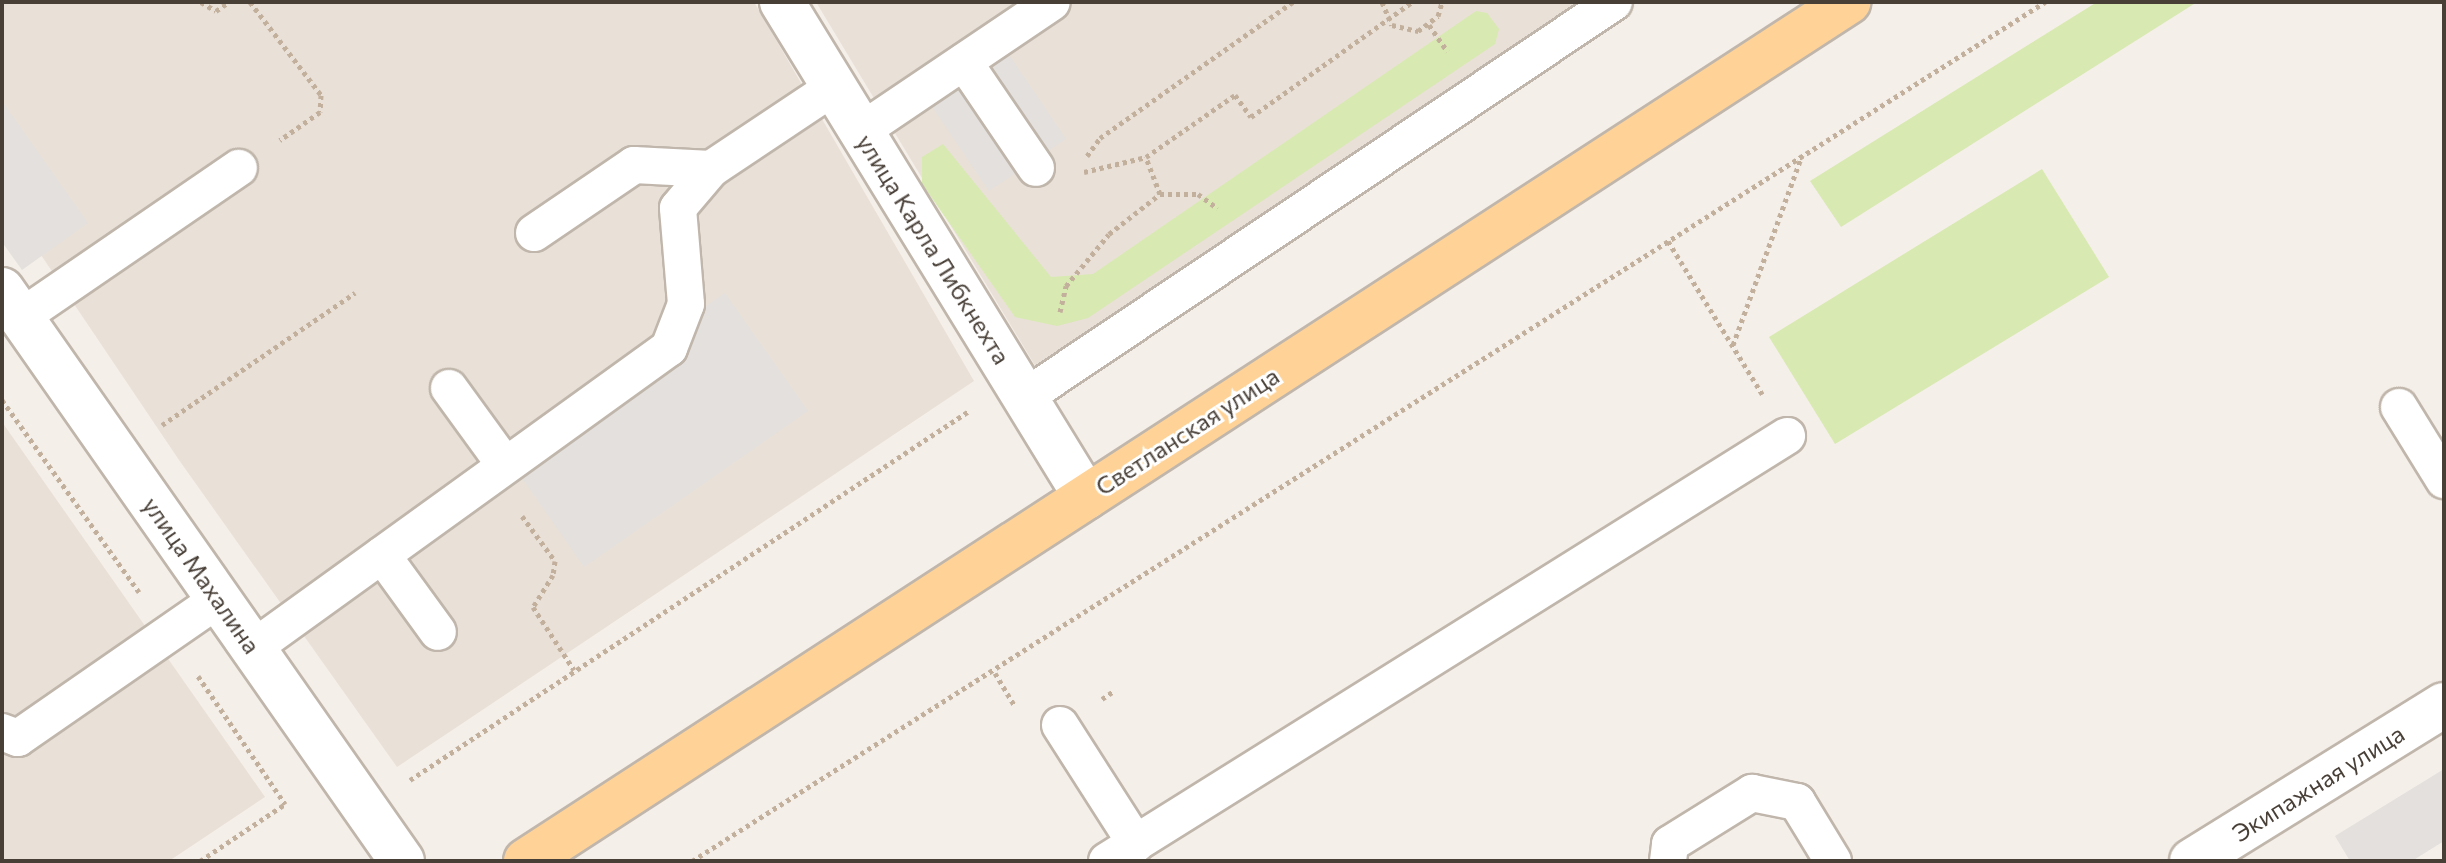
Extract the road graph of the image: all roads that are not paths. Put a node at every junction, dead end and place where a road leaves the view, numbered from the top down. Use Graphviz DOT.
graph roads {
  1 [pos="782,2"];
  2 [pos="1052,2"];
  3 [pos="1614,2"];
  4 [pos="1848,2"];
  5 [pos="964,62"];
  6 [pos="834,87"];
  7 [pos="861,131"];
  8 [pos="239,168"];
  9 [pos="1036,168"];
  10 [pos="711,169"];
  11 [pos="534,233"];
  12 [pos="12,304"];
  13 [pos="449,388"];
  14 [pos="1025,397"];
  15 [pos="2399,407"];
  16 [pos="1787,436"];
  17 [pos="498,470"];
  18 [pos="2444,480"];
  19 [pos="1086,497"];
  20 [pos="382,555"];
  21 [pos="219,599"];
  22 [pos="438,632"];
  23 [pos="253,648"];
  24 [pos="2444,705"];
  25 [pos="1060,725"];
  26 [pos="2,732"];
  27 [pos="1122,852"];
  28 [pos="402,861"];
  29 [pos="526,861"];
  30 [pos="1668,861"];
  31 [pos="1833,861"];
  32 [pos="2192,861"];
  1 -- 6 [label="street, улица Карла Либкнехта"];
  2 -- 5 [label="lane"];
  3 -- 14 [label="lane"];
  4 -- 19 [label="main road, Светланская улица"];
  5 -- 7 [label="lane"];
  5 -- 9 [label="lane"];
  6 -- 7 [label="street, улица Карла Либкнехта"];
  6 -- 10 [label="lane"];
  7 -- 14 [label="street, улица Карла Либкнехта"];
  8 -- 12 [label="lane"];
  10 -- 11 [label="lane"];
  10 -- 17 [label="lane"];
  12 -- 21 [label="street, улица Махалина"];
  13 -- 17 [label="lane"];
  14 -- 19 [label="street, улица Карла Либкнехта"];
  15 -- 18 [label="lane"];
  16 -- 27 [label="lane"];
  17 -- 20 [label="lane"];
  19 -- 29 [label="main road, Светланская улица"];
  20 -- 22 [label="lane"];
  20 -- 23 [label="lane"];
  21 -- 23 [label="street, улица Махалина"];
  21 -- 26 [label="lane"];
  23 -- 28 [label="street, улица Махалина"];
  24 -- 32 [label="street, Экипажная улица"];
  25 -- 27 [label="lane"];
  30 -- 31 [label="lane"];
}
